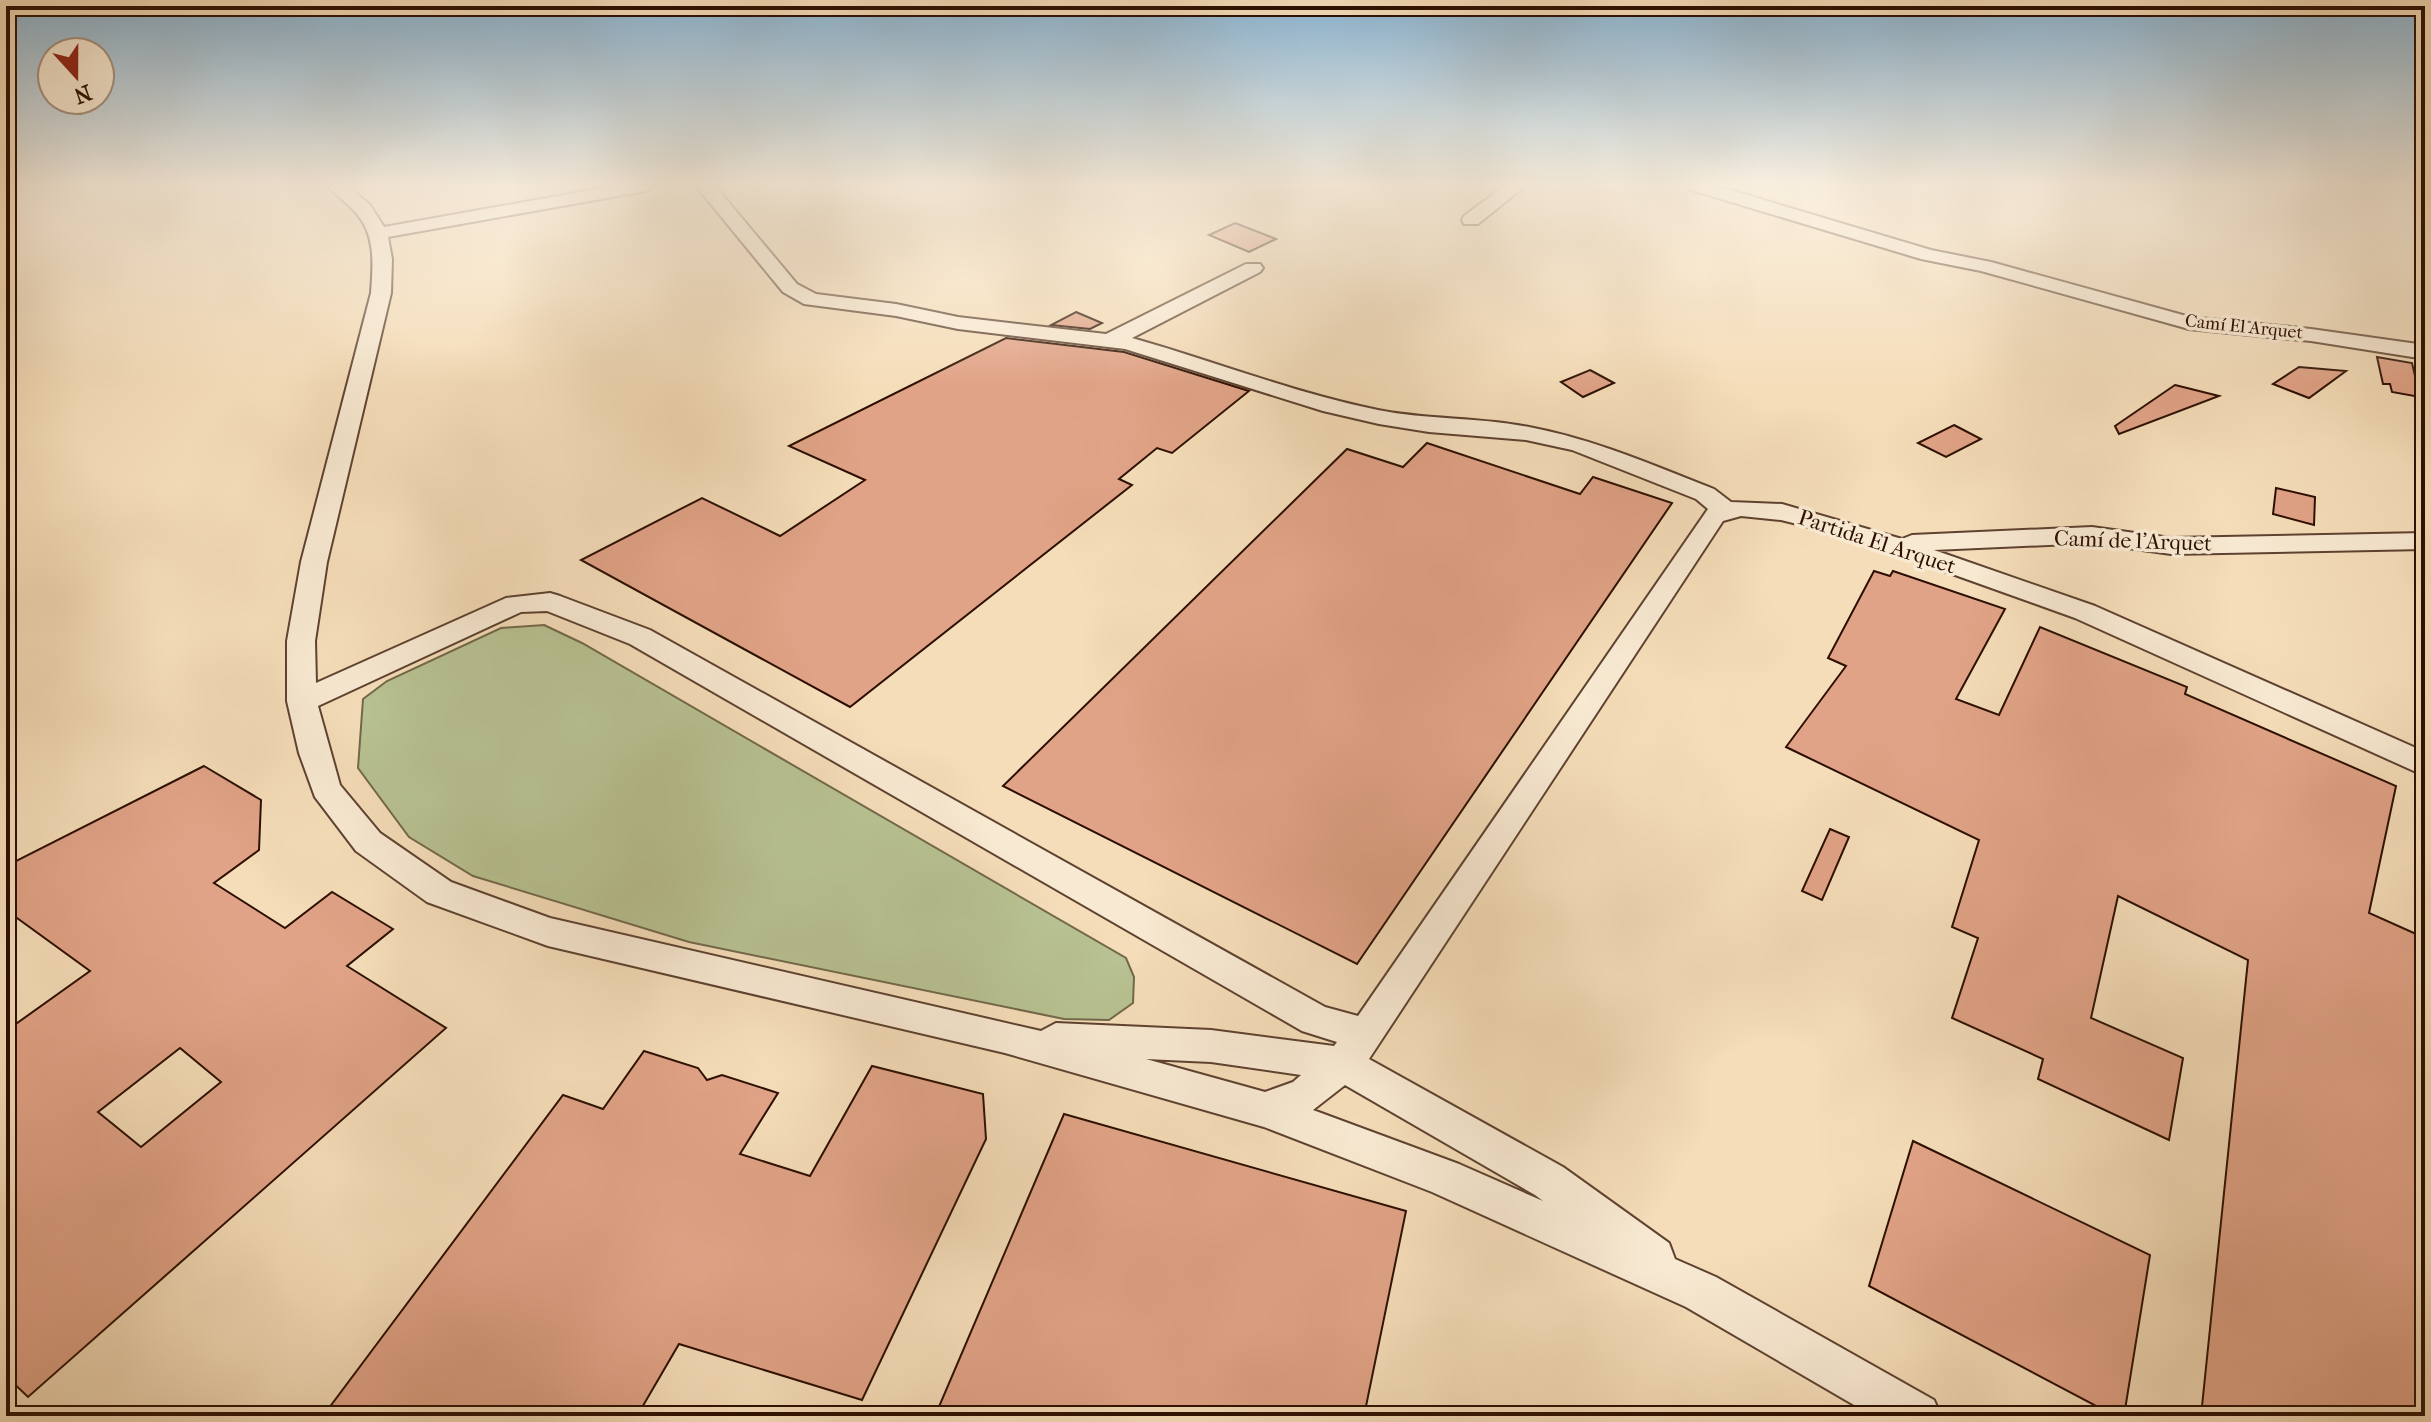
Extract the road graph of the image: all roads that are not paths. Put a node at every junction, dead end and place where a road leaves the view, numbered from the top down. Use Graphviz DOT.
graph roads {
  1 [pos="384,252"];
  2 [pos="760,252"];
  3 [pos="1919,252"];
  4 [pos="1253,268"];
  5 [pos="1109,341"];
  6 [pos="2425,352"];
  7 [pos="1727,512"];
  8 [pos="2425,541"];
  9 [pos="1888,543"];
  10 [pos="302,701"];
  11 [pos="2425,765"];
  12 [pos="1005,1037"];
  13 [pos="1354,1050"];
  14 [pos="1265,1110"];
  15 [pos="1701,1292"];
  16 [pos="1918,1416"];
  1 -- 10 [label="street"];
  2 -- 5 [label="street"];
  3 -- 6 [label="street, Camí El Arquet"];
  4 -- 5 [label="street"];
  5 -- 7 [label="street"];
  7 -- 9 [label="street, Partida El Arquet"];
  7 -- 13 [label="street"];
  8 -- 9 [label="street, Camí de l'Arquet"];
  9 -- 11 [label="street, Partida El Arquet"];
  10 -- 12 [label="street"];
  10 -- 13 [label="street"];
  12 -- 13 [label="street"];
  12 -- 14 [label="street"];
  13 -- 14 [label="street"];
  13 -- 15 [label="street"];
  14 -- 15 [label="street"];
  15 -- 16 [label="street"];
}
